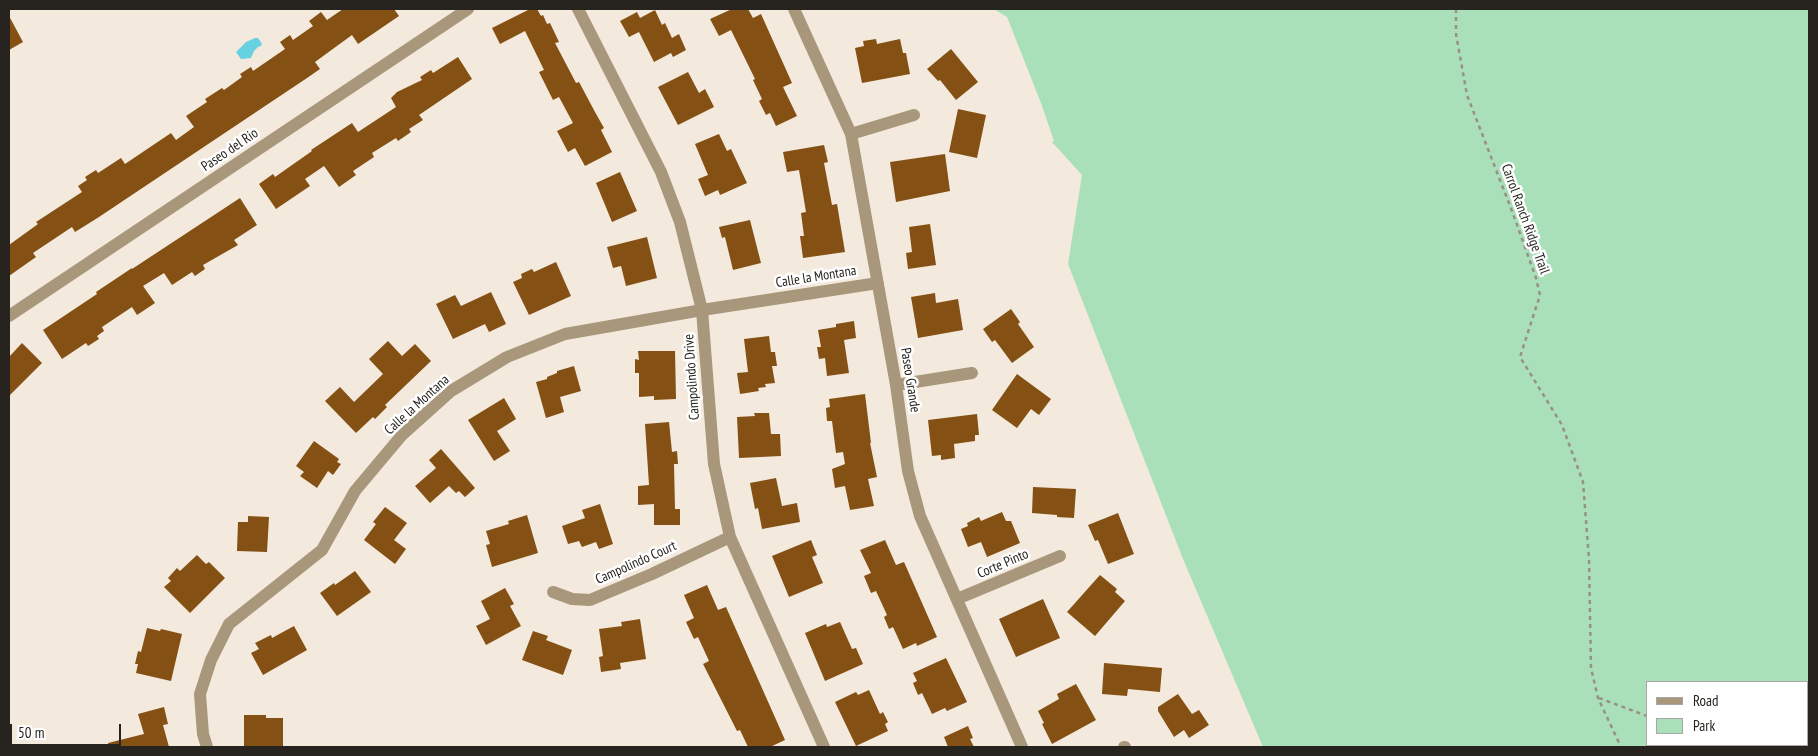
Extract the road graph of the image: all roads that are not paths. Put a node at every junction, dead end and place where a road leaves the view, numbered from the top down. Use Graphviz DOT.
graph roads {
  1 [pos="468,9"];
  2 [pos="578,9"];
  3 [pos="794,9"];
  4 [pos="914,115"];
  5 [pos="851,134"];
  6 [pos="878,283"];
  7 [pos="702,310"];
  8 [pos="9,316"];
  9 [pos="972,373"];
  10 [pos="896,385"];
  11 [pos="730,537"];
  12 [pos="1060,556"];
  13 [pos="553,592"];
  14 [pos="957,600"];
  15 [pos="207,747"];
  16 [pos="824,747"];
  17 [pos="1022,747"];
  1 -- 8 [label="street, Paseo del Rio"];
  2 -- 7 [label="street, Campolindo Drive"];
  3 -- 5 [label="street, Paseo Grande"];
  4 -- 5 [label="street"];
  5 -- 6 [label="street, Paseo Grande"];
  6 -- 7 [label="street, Calle la Montana"];
  6 -- 10 [label="street, Paseo Grande"];
  7 -- 11 [label="street, Campolindo Drive"];
  7 -- 15 [label="street, Calle la Montana"];
  9 -- 10 [label="street"];
  10 -- 14 [label="street, Paseo Grande"];
  11 -- 13 [label="street, Campolindo Court"];
  11 -- 16 [label="street, Campolindo Drive"];
  12 -- 14 [label="street, Corte Pinto"];
  14 -- 17 [label="street, Paseo Grande"];
}
